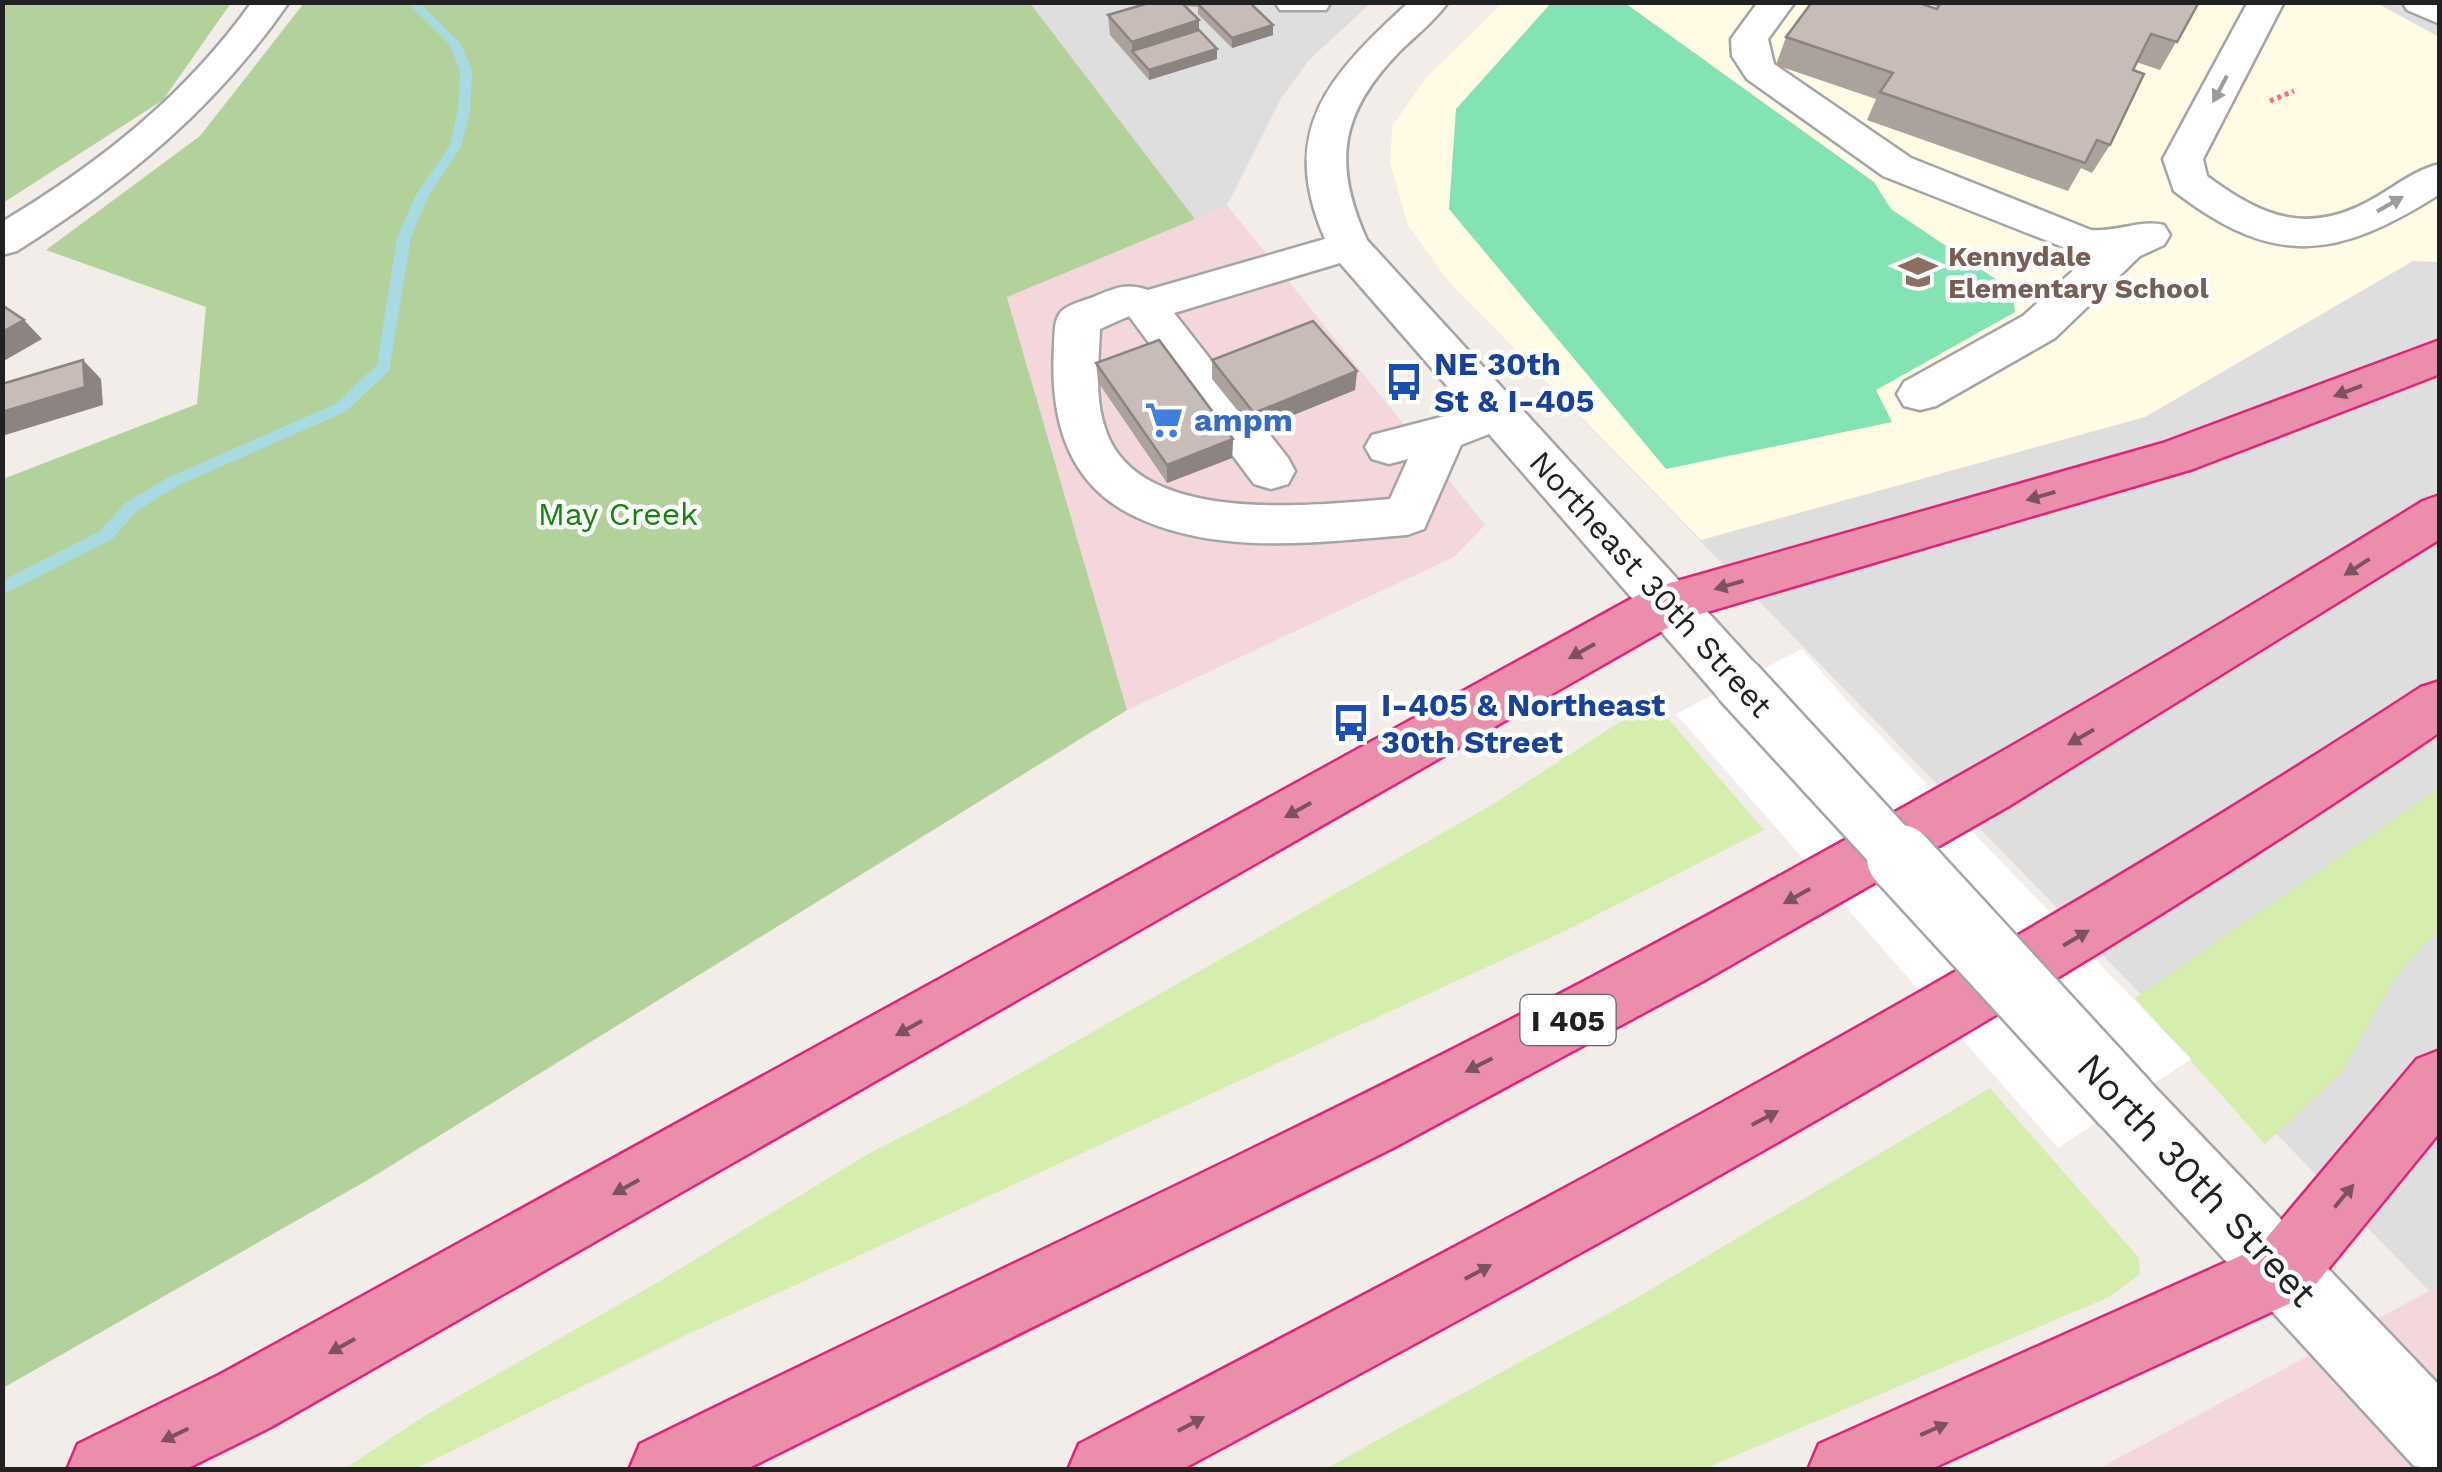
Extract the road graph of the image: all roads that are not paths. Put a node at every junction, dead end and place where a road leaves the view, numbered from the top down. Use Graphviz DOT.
graph roads {
  1 [pos="271,2"];
  2 [pos="1293,2"];
  3 [pos="1313,2"];
  4 [pos="1430,2"];
  5 [pos="1777,2"];
  6 [pos="2266,2"];
  7 [pos="2420,2"];
  8 [pos="2440,13"];
  9 [pos="2440,176"];
  10 [pos="2,241"];
  11 [pos="1349,246"];
  12 [pos="1145,306"];
  13 [pos="2440,356"];
  14 [pos="1920,394"];
  15 [pos="1502,418"];
  16 [pos="1443,433"];
  17 [pos="1389,447"];
  18 [pos="1271,471"];
  19 [pos="2440,514"];
  20 [pos="1667,603"];
  21 [pos="2440,703"];
  22 [pos="1956,918"];
  23 [pos="2440,1080"];
  24 [pos="2282,1272"];
  25 [pos="2440,1440"];
  26 [pos="104,1470"];
  27 [pos="666,1470"];
  28 [pos="1105,1470"];
  29 [pos="1845,1470"];
  1 -- 10 [label="street"];
  2 -- 3 [label="street"];
  4 -- 11 [label="street, Northeast 30th Street"];
  5 -- 14 [label="street"];
  6 -- 9 [label="street, one-way"];
  7 -- 8 [label="street"];
  11 -- 12 [label="street"];
  11 -- 15 [label="street, Northeast 30th Street"];
  12 -- 16 [label="street"];
  12 -- 18 [label="street"];
  13 -- 20 [label="highway, one-way"];
  15 -- 16 [label="street"];
  15 -- 20 [label="street, Northeast 30th Street"];
  16 -- 17 [label="street"];
  19 -- 27 [label="highway, I 405, one-way"];
  20 -- 22 [label="street, Northeast 30th Street, bridge"];
  20 -- 26 [label="highway, one-way"];
  28 -- 21 [label="highway, one-way"];
  22 -- 24 [label="street, North 30th Street, bridge"];
  24 -- 23 [label="highway, one-way"];
  24 -- 25 [label="street, North 30th Street"];
  29 -- 24 [label="highway, one-way"];
}
